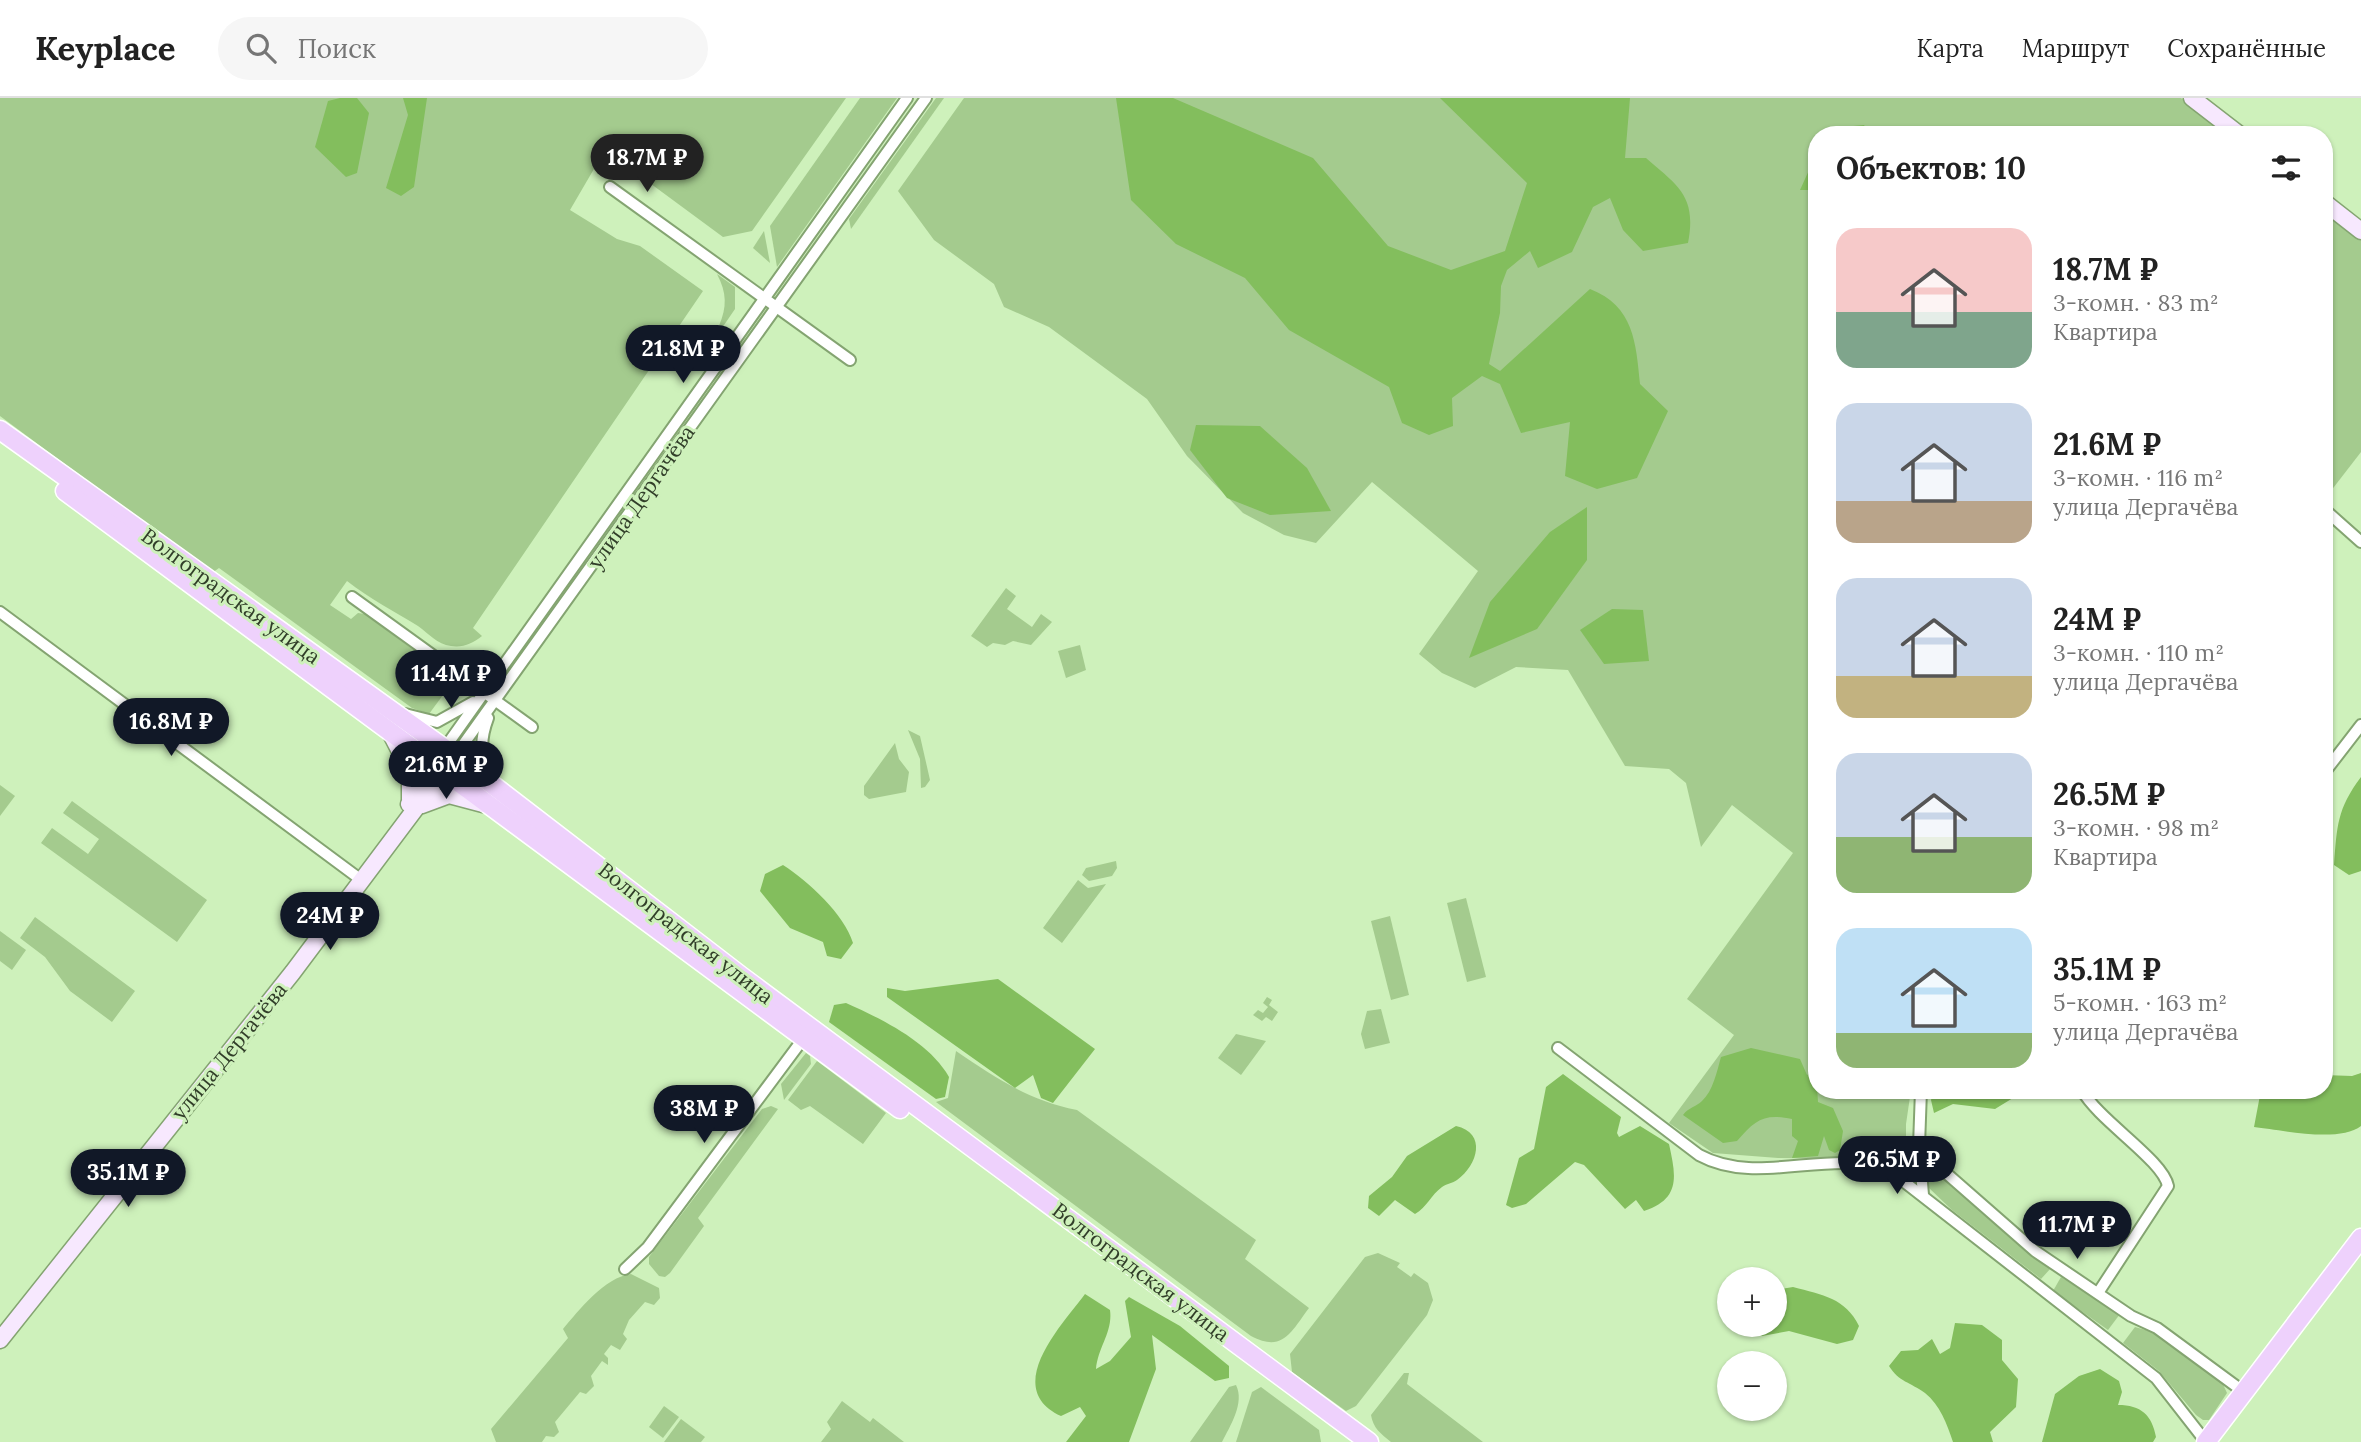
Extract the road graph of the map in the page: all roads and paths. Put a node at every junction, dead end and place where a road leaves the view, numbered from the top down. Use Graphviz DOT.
graph roads {
  1 [pos="907,98"];
  2 [pos="926,98"];
  3 [pos="2192,98"];
  4 [pos="2228,126"];
  5 [pos="610,187"];
  6 [pos="2333,209"];
  7 [pos="2361,231"];
  8 [pos="765,297"];
  9 [pos="778,307"];
  10 [pos="850,360"];
  11 [pos="0,430"];
  12 [pos="0,443"];
  13 [pos="2333,517"];
  14 [pos="2361,542"];
  15 [pos="352,597"];
  16 [pos="0,612"];
  17 [pos="482,694"];
  18 [pos="495,703"];
  19 [pos="386,707"];
  20 [pos="2361,725"];
  21 [pos="532,727"];
  22 [pos="388,730"];
  23 [pos="444,760"];
  24 [pos="2333,761"];
  25 [pos="501,803"];
  26 [pos="413,806"];
  27 [pos="360,879"];
  28 [pos="803,1039"];
  29 [pos="1558,1048"];
  30 [pos="1921,1099"];
  31 [pos="2088,1099"];
  32 [pos="950,1138"];
  33 [pos="1919,1146"];
  34 [pos="1923,1195"];
  35 [pos="2361,1238"];
  36 [pos="625,1269"];
  37 [pos="2098,1293"];
  38 [pos="0,1340"];
  39 [pos="2244,1392"];
  40 [pos="1351,1442"];
  41 [pos="1369,1442"];
  42 [pos="2206,1442"];
  1 -- 8 [label="street, улица Дергачёва"];
  2 -- 9 [label="street, улица Дергачёва"];
  3 -- 4 [label="street"];
  5 -- 8 [label="street"];
  6 -- 7 [label="street"];
  8 -- 9 [label="street"];
  8 -- 17 [label="street, улица Дергачёва"];
  9 -- 10 [label="street"];
  9 -- 18 [label="street, улица Дергачёва"];
  11 -- 19 [label="main road, Волгоградская улица"];
  12 -- 22 [label="main road, Волгоградская улица"];
  13 -- 14 [label="street"];
  15 -- 17 [label="street"];
  16 -- 27 [label="street"];
  17 -- 18 [label="street"];
  17 -- 19 [label="street"];
  17 -- 23 [label="street, улица Дергачёва"];
  18 -- 21 [label="street"];
  18 -- 23 [label="street, улица Дергачёва"];
  18 -- 25 [label="street"];
  19 -- 23 [label="main road, Волгоградская улица"];
  20 -- 24 [label="street"];
  22 -- 23 [label="main road, Волгоградская улица"];
  22 -- 26 [label="street"];
  23 -- 25 [label="main road, Волгоградская улица"];
  23 -- 26 [label="street, улица Дергачёва"];
  25 -- 26 [label="street"];
  25 -- 28 [label="main road, Волгоградская улица"];
  25 -- 32 [label="main road, Волгоградская улица"];
  26 -- 27 [label="street, улица Дергачёва"];
  27 -- 38 [label="street, улица Дергачёва"];
  28 -- 32 [label="main road, Волгоградская улица"];
  28 -- 36 [label="street"];
  29 -- 34 [label="street"];
  30 -- 33 [label="street"];
  31 -- 37 [label="street"];
  32 -- 40 [label="main road, Волгоградская улица"];
  32 -- 41 [label="main road, Волгоградская улица"];
  33 -- 34 [label="street"];
  33 -- 37 [label="street"];
  34 -- 42 [label="street"];
  35 -- 39 [label="main road"];
  37 -- 39 [label="street"];
  39 -- 42 [label="main road"];
}
